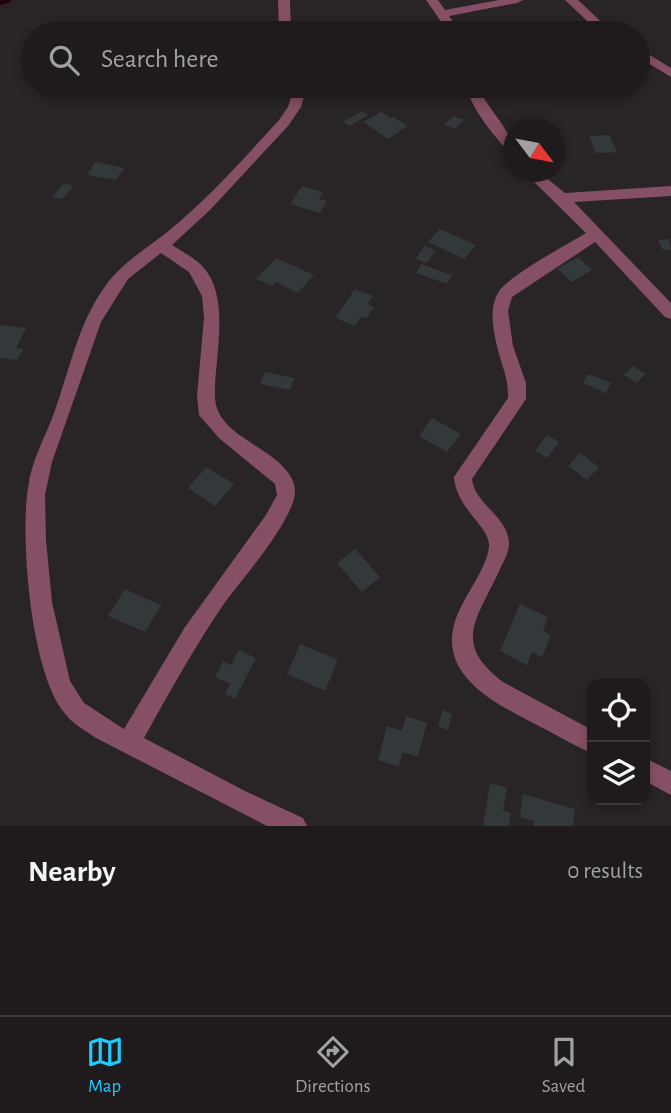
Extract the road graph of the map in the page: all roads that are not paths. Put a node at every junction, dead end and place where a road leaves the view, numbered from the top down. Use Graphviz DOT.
graph roads {
  1 [pos="284,0"];
  2 [pos="432,0"];
  3 [pos="517,0"];
  4 [pos="571,0"];
  5 [pos="442,14"];
  6 [pos="285,21"];
  7 [pos="447,21"];
  8 [pos="594,21"];
  9 [pos="650,60"];
  10 [pos="671,73"];
  11 [pos="299,98"];
  12 [pos="476,98"];
  13 [pos="503,137"];
  14 [pos="543,182"];
  15 [pos="671,191"];
  16 [pos="562,198"];
  17 [pos="596,234"];
  18 [pos="161,245"];
  19 [pos="671,313"];
  20 [pos="587,739"];
  21 [pos="129,742"];
  22 [pos="650,772"];
  23 [pos="671,783"];
  24 [pos="295,826"];
  1 -- 6 [label="street"];
  2 -- 5 [label="street"];
  3 -- 5 [label="street"];
  4 -- 8 [label="street"];
  5 -- 7 [label="street"];
  9 -- 10 [label="street"];
  11 -- 18 [label="street"];
  12 -- 13 [label="street"];
  14 -- 16 [label="street"];
  15 -- 16 [label="street"];
  16 -- 17 [label="street"];
  17 -- 19 [label="street"];
  17 -- 20 [label="street"];
  18 -- 21 [label="street"];
  18 -- 21 [label="street"];
  21 -- 24 [label="street"];
  22 -- 23 [label="street"];
}
